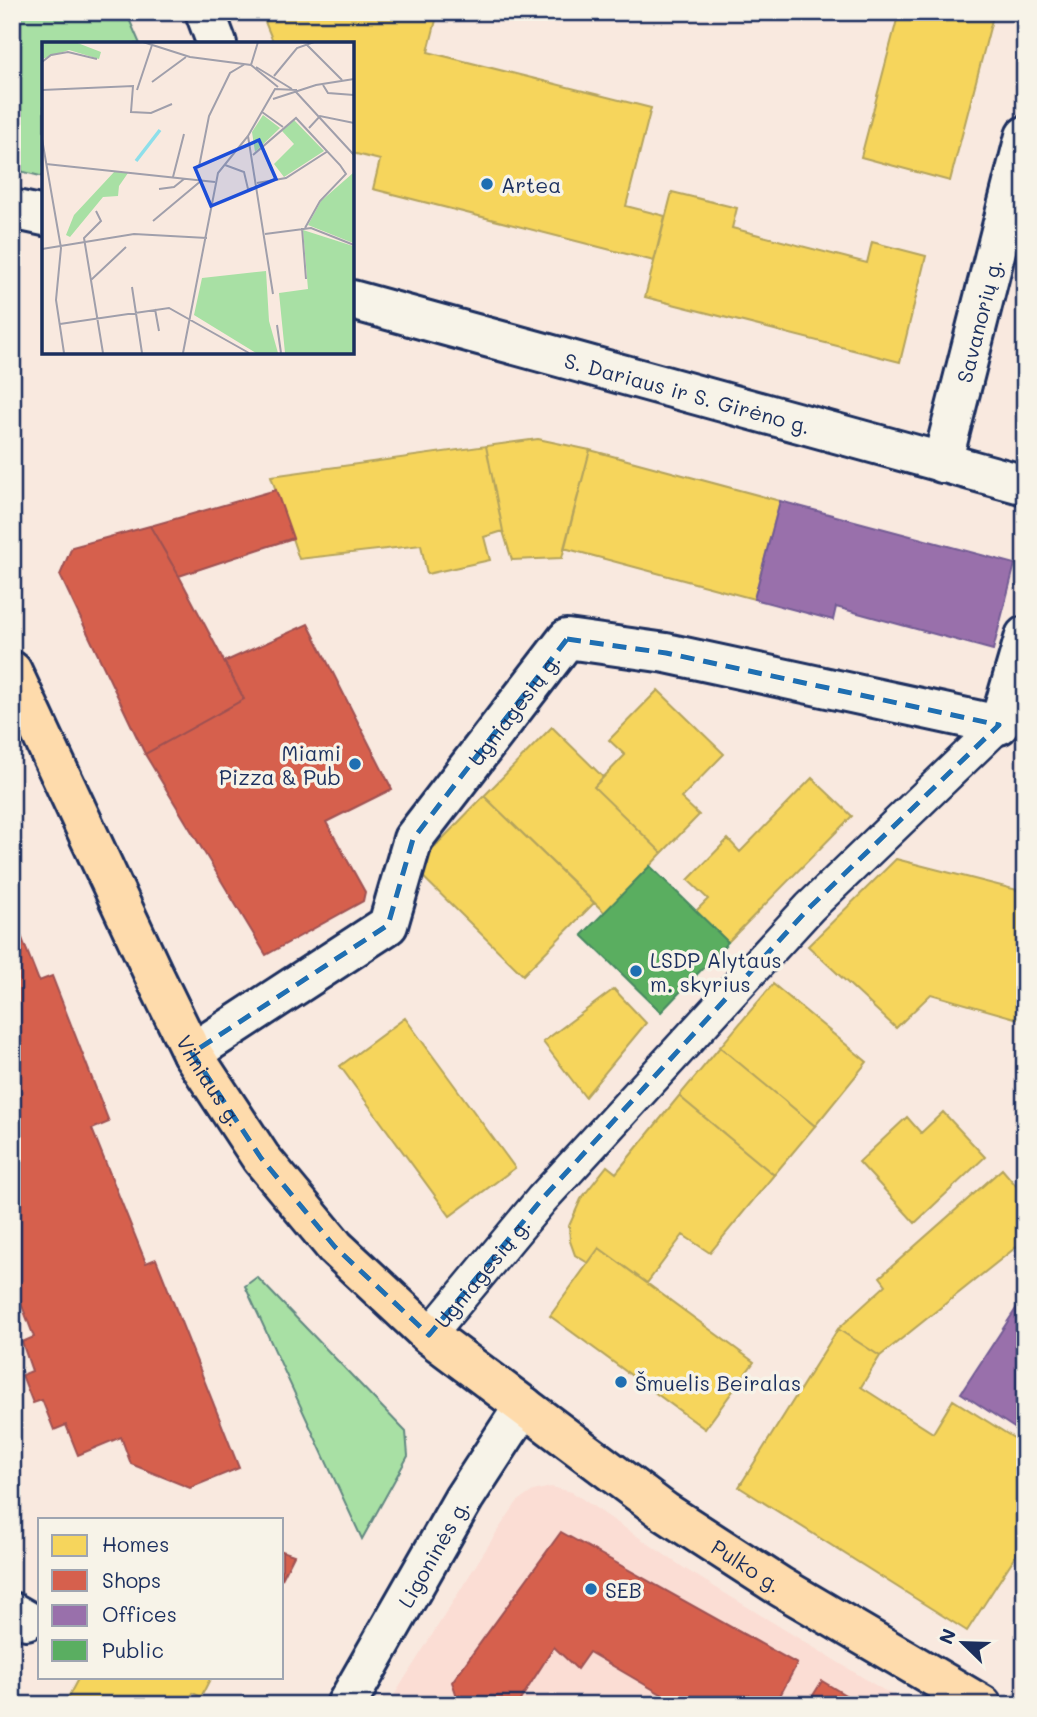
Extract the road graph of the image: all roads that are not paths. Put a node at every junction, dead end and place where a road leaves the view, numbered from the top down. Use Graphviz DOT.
graph roads {
  1 [pos="205,12"];
  2 [pos="216,42"];
  3 [pos="1025,136"];
  4 [pos="12,209"];
  5 [pos="42,216"];
  6 [pos="354,301"];
  7 [pos="942,463"];
  8 [pos="1025,485"];
  9 [pos="1025,636"];
  10 [pos="12,671"];
  11 [pos="999,725"];
  12 [pos="192,1053"];
  13 [pos="429,1335"];
  14 [pos="524,1406"];
  15 [pos="361,1695"];
  16 [pos="982,1705"];
  1 -- 2 [label="street"];
  3 -- 7 [label="street, Savanorių g."];
  4 -- 5 [label="street"];
  6 -- 7 [label="street, S. Dariaus ir S. Girėno g."];
  7 -- 8 [label="street, S. Dariaus ir S. Girėno g."];
  9 -- 11 [label="street, Ugniagesių g."];
  10 -- 12 [label="main road, Vilniaus g."];
  11 -- 12 [label="street, Ugniagesių g."];
  11 -- 13 [label="street, Ugniagesių g."];
  12 -- 13 [label="main road, Vilniaus g."];
  13 -- 14 [label="main road, Vilniaus g."];
  14 -- 15 [label="street, Ligoninės g."];
  14 -- 16 [label="main road, Pulko g."];
}
